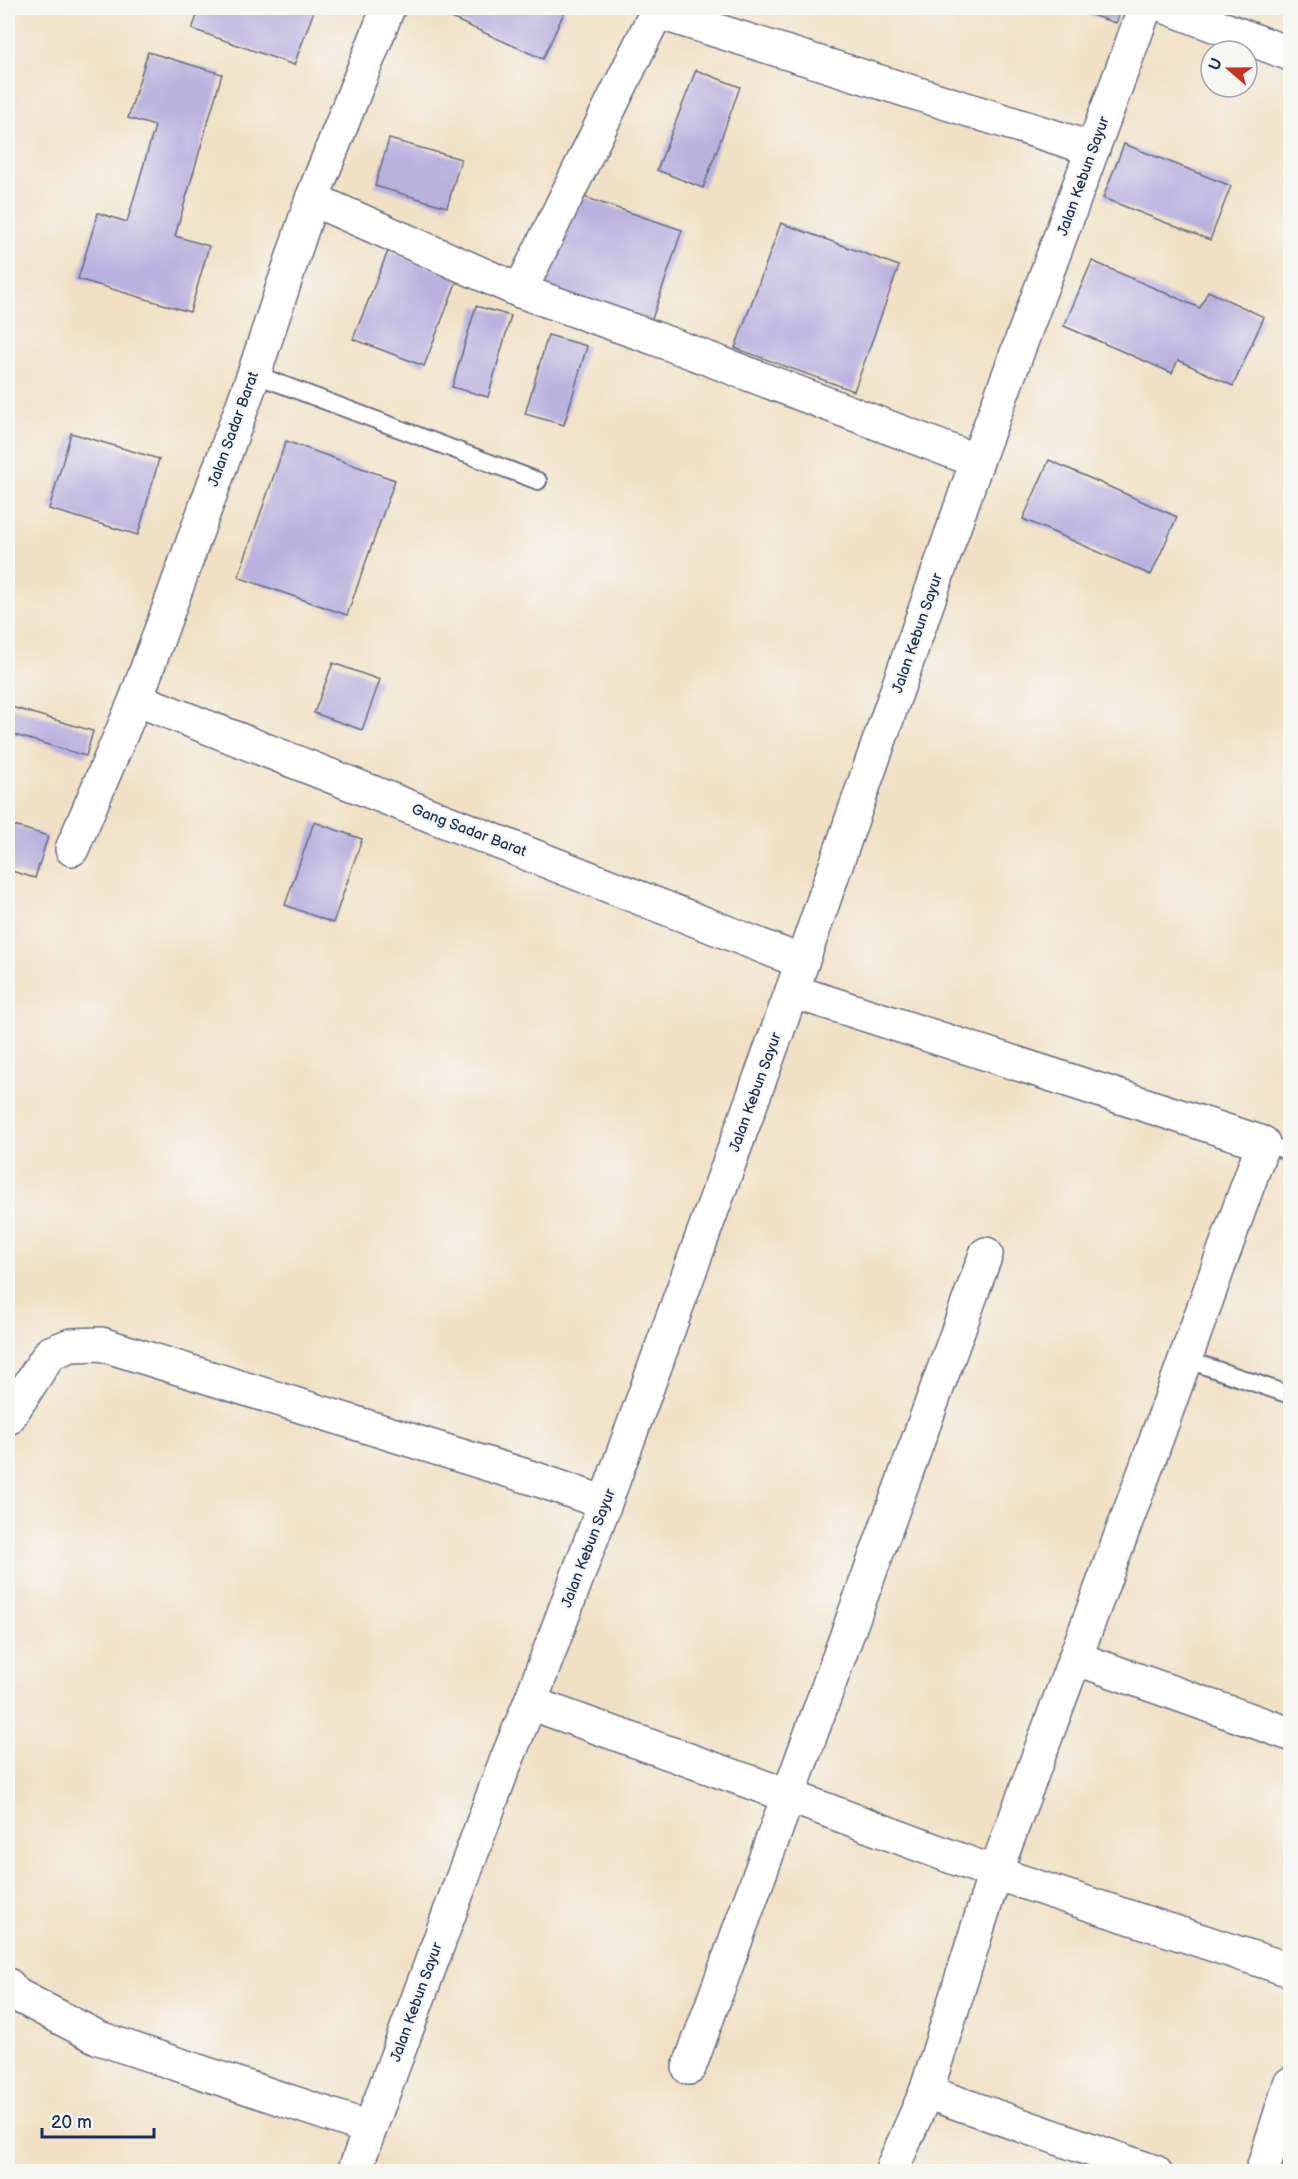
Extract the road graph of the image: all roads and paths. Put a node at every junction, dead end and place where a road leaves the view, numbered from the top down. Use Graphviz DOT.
graph roads {
  1 [pos="388,8"];
  2 [pos="1145,8"];
  3 [pos="1169,8"];
  4 [pos="1290,54"];
  5 [pos="1093,149"];
  6 [pos="312,199"];
  7 [pos="520,291"];
  8 [pos="254,374"];
  9 [pos="977,461"];
  10 [pos="538,481"];
  11 [pos="136,699"];
  12 [pos="72,849"];
  13 [pos="797,976"];
  14 [pos="1277,1147"];
  15 [pos="987,1254"];
  16 [pos="1185,1359"];
  17 [pos="1290,1395"];
  18 [pos="8,1418"];
  19 [pos="605,1503"];
  20 [pos="1075,1658"];
  21 [pos="530,1703"];
  22 [pos="1290,1734"];
  23 [pos="789,1796"];
  24 [pos="995,1873"];
  25 [pos="1290,1970"];
  26 [pos="8,1985"];
  27 [pos="689,2068"];
  28 [pos="1290,2084"];
  29 [pos="926,2092"];
  30 [pos="369,2128"];
  31 [pos="893,2167"];
  32 [pos="354,2172"];
  33 [pos="1155,2172"];
  34 [pos="1263,2172"];
  1 -- 6 [label="street, Jalan Sadar Barat"];
  2 -- 5 [label="street, Jalan Kebun Sayur"];
  3 -- 4 [label="street"];
  5 -- 7 [label="street"];
  5 -- 9 [label="street, Jalan Kebun Sayur"];
  6 -- 7 [label="street"];
  6 -- 8 [label="street, Jalan Sadar Barat"];
  7 -- 9 [label="street"];
  8 -- 10 [label="lane"];
  8 -- 11 [label="street, Jalan Sadar Barat"];
  9 -- 13 [label="street, Jalan Kebun Sayur"];
  11 -- 12 [label="street, Jalan Sadar Barat"];
  11 -- 13 [label="street, Gang Sadar Barat"];
  13 -- 14 [label="street, Gang Sadar Barat"];
  13 -- 19 [label="street, Jalan Kebun Sayur"];
  14 -- 16 [label="street"];
  15 -- 23 [label="street"];
  16 -- 17 [label="lane"];
  16 -- 20 [label="street"];
  18 -- 19 [label="street"];
  19 -- 21 [label="street, Jalan Kebun Sayur"];
  20 -- 22 [label="street"];
  20 -- 24 [label="street"];
  21 -- 23 [label="street"];
  21 -- 30 [label="street, Jalan Kebun Sayur"];
  23 -- 24 [label="street"];
  23 -- 27 [label="street"];
  24 -- 25 [label="street"];
  24 -- 29 [label="street"];
  26 -- 30 [label="street"];
  28 -- 34 [label="street"];
  29 -- 31 [label="street"];
  29 -- 33 [label="street"];
  30 -- 32 [label="street, Jalan Kebun Sayur"];
}
